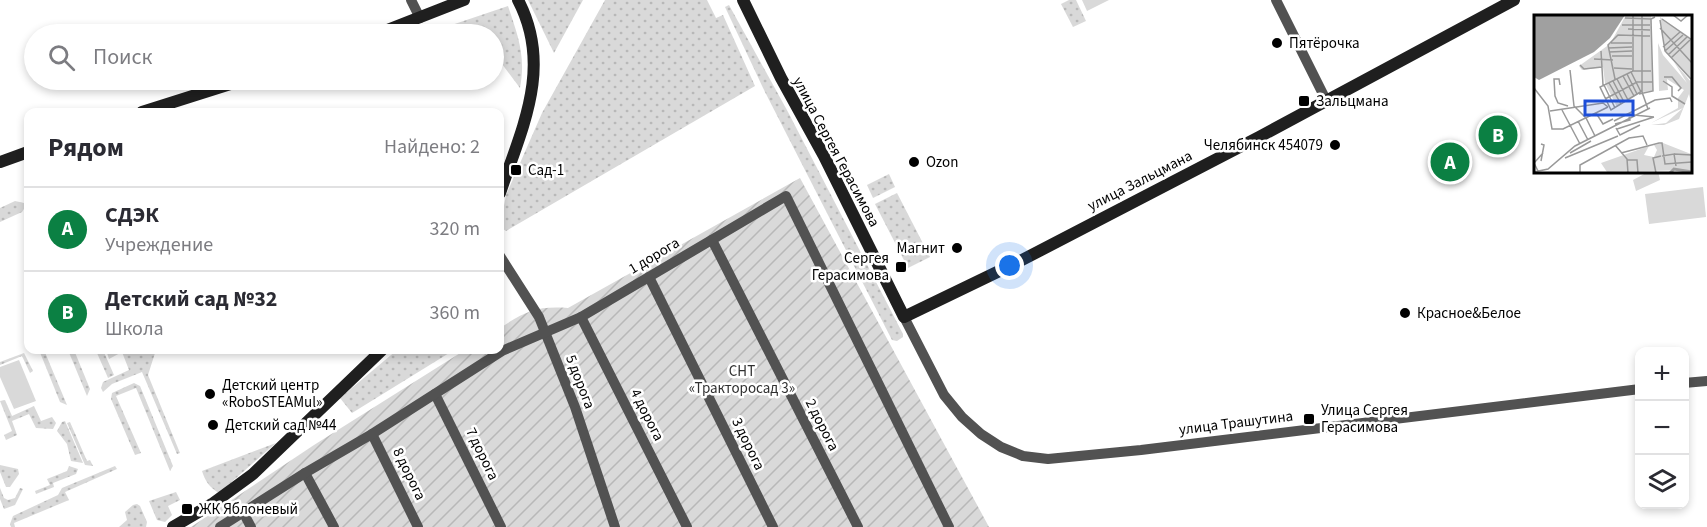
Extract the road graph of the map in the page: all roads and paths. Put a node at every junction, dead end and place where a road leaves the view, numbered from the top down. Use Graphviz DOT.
graph roads {
  1 [pos="411,0"];
  2 [pos="465,0"];
  3 [pos="518,0"];
  4 [pos="743,0"];
  5 [pos="1276,0"];
  6 [pos="1515,0"];
  7 [pos="420,18"];
  8 [pos="404,24"];
  9 [pos="211,90"];
  10 [pos="1326,100"];
  11 [pos="155,108"];
  12 [pos="24,153"];
  13 [pos="0,162"];
  14 [pos="504,181"];
  15 [pos="712,240"];
  16 [pos="504,262"];
  17 [pos="649,277"];
  18 [pos="581,317"];
  19 [pos="904,317"];
  20 [pos="545,332"];
  21 [pos="504,350"];
  22 [pos="378,354"];
  23 [pos="497,354"];
  24 [pos="1707,381"];
  25 [pos="1689,383"];
  26 [pos="1635,390"];
  27 [pos="435,394"];
  28 [pos="372,434"];
  29 [pos="305,473"];
  30 [pos="243,512"];
  31 [pos="173,527"];
  32 [pos="220,527"];
  33 [pos="251,527"];
  34 [pos="334,527"];
  35 [pos="418,527"];
  36 [pos="501,527"];
  37 [pos="615,527"];
  38 [pos="687,527"];
  39 [pos="773,527"];
  40 [pos="858,527"];
  41 [pos="949,527"];
  1 -- 7 [label="street"];
  2 -- 7 [label="street"];
  3 -- 14 [label="street"];
  4 -- 19 [label="street, улица Сергея Герасимова"];
  5 -- 10 [label="street"];
  6 -- 10 [label="street, улица Зальцмана"];
  7 -- 8 [label="street"];
  9 -- 11 [label="street"];
  10 -- 19 [label="street, улица Зальцмана"];
  12 -- 13 [label="street"];
  15 -- 17 [label="street, 1 дорога"];
  15 -- 40 [label="street, 2 дорога"];
  15 -- 41 [label="street, 1 дорога"];
  16 -- 20 [label="street, 5 дорога"];
  17 -- 18 [label="street, 1 дорога"];
  17 -- 39 [label="street, 3 дорога"];
  18 -- 20 [label="street, 1 дорога"];
  18 -- 38 [label="street, 4 дорога"];
  19 -- 26 [label="street, улица Трашутина"];
  20 -- 21 [label="street, 1 дорога"];
  20 -- 37 [label="street, 5 дорога"];
  22 -- 31 [label="street"];
  23 -- 27 [label="street, 1 дорога"];
  24 -- 25 [label="street"];
  27 -- 28 [label="street, 1 дорога"];
  27 -- 36 [label="street, 7 дорога"];
  28 -- 29 [label="street, 1 дорога"];
  28 -- 35 [label="street, 8 дорога"];
  29 -- 30 [label="street, 1 дорога"];
  29 -- 34 [label="street"];
  30 -- 32 [label="street, 1 дорога"];
  30 -- 33 [label="street"];
}
